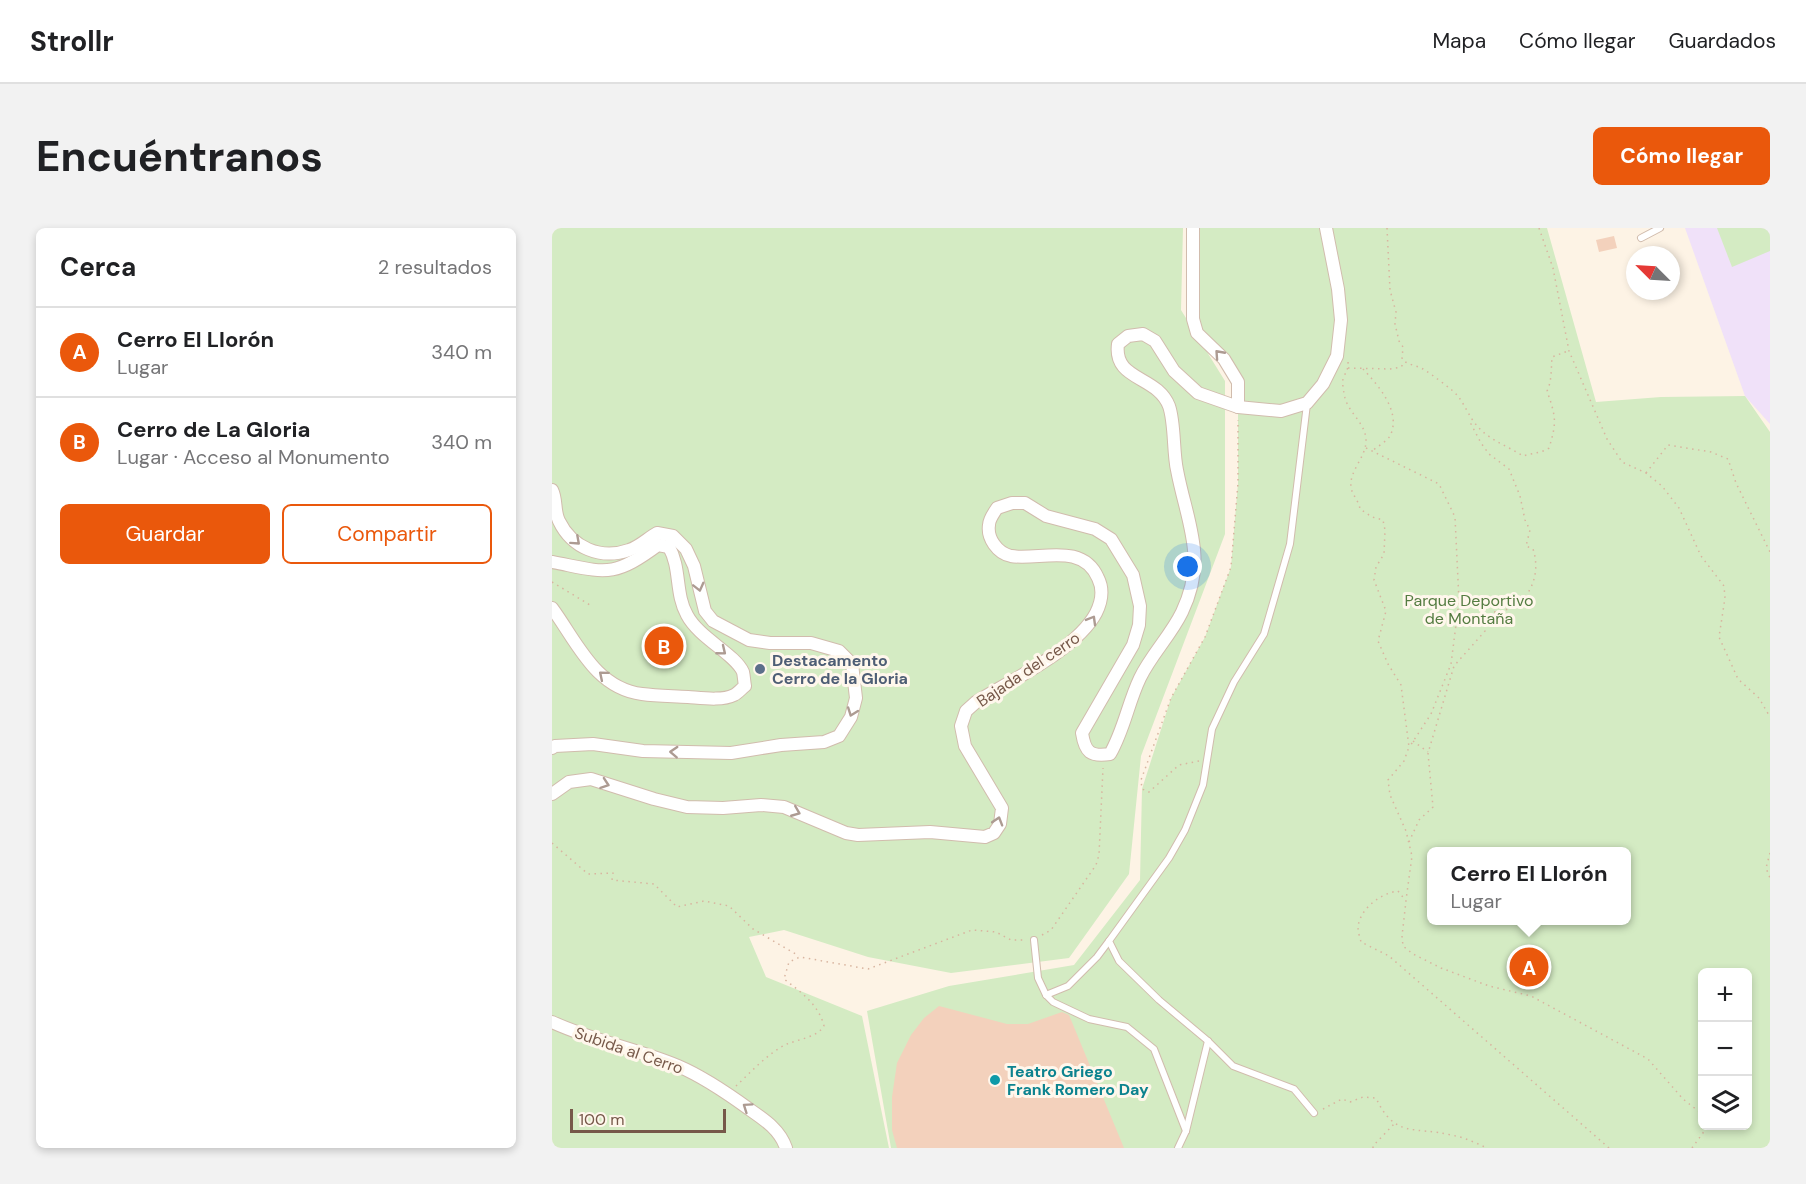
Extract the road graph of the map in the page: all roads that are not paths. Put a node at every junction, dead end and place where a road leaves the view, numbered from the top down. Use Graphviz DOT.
graph roads {
  1 [pos="1192,228"];
  2 [pos="1326,228"];
  3 [pos="1660,228"];
  4 [pos="1641,238"];
  5 [pos="1307,403"];
  6 [pos="1238,407"];
  7 [pos="552,490"];
  8 [pos="671,542"];
  9 [pos="552,562"];
  10 [pos="552,608"];
  11 [pos="552,748"];
  12 [pos="552,794"];
  13 [pos="1034,940"];
  14 [pos="1109,941"];
  15 [pos="1046,995"];
  16 [pos="552,1022"];
  17 [pos="1208,1041"];
  18 [pos="1314,1113"];
  19 [pos="1186,1131"];
  20 [pos="786,1148"];
  21 [pos="1178,1148"];
  6 -- 1 [label="street, one-way"];
  2 -- 5 [label="street"];
  3 -- 4 [label="lane"];
  5 -- 6 [label="street"];
  5 -- 14 [label="lane"];
  12 -- 6 [label="street, Bajada del cerro, one-way"];
  7 -- 8 [label="street, one-way"];
  8 -- 9 [label="street"];
  8 -- 10 [label="street, one-way"];
  8 -- 11 [label="street, one-way"];
  13 -- 15 [label="lane"];
  14 -- 15 [label="lane"];
  14 -- 17 [label="lane"];
  15 -- 19 [label="lane"];
  20 -- 16 [label="street, Subida al Cerro, one-way"];
  17 -- 18 [label="lane"];
  17 -- 19 [label="lane"];
  19 -- 21 [label="lane"];
}
